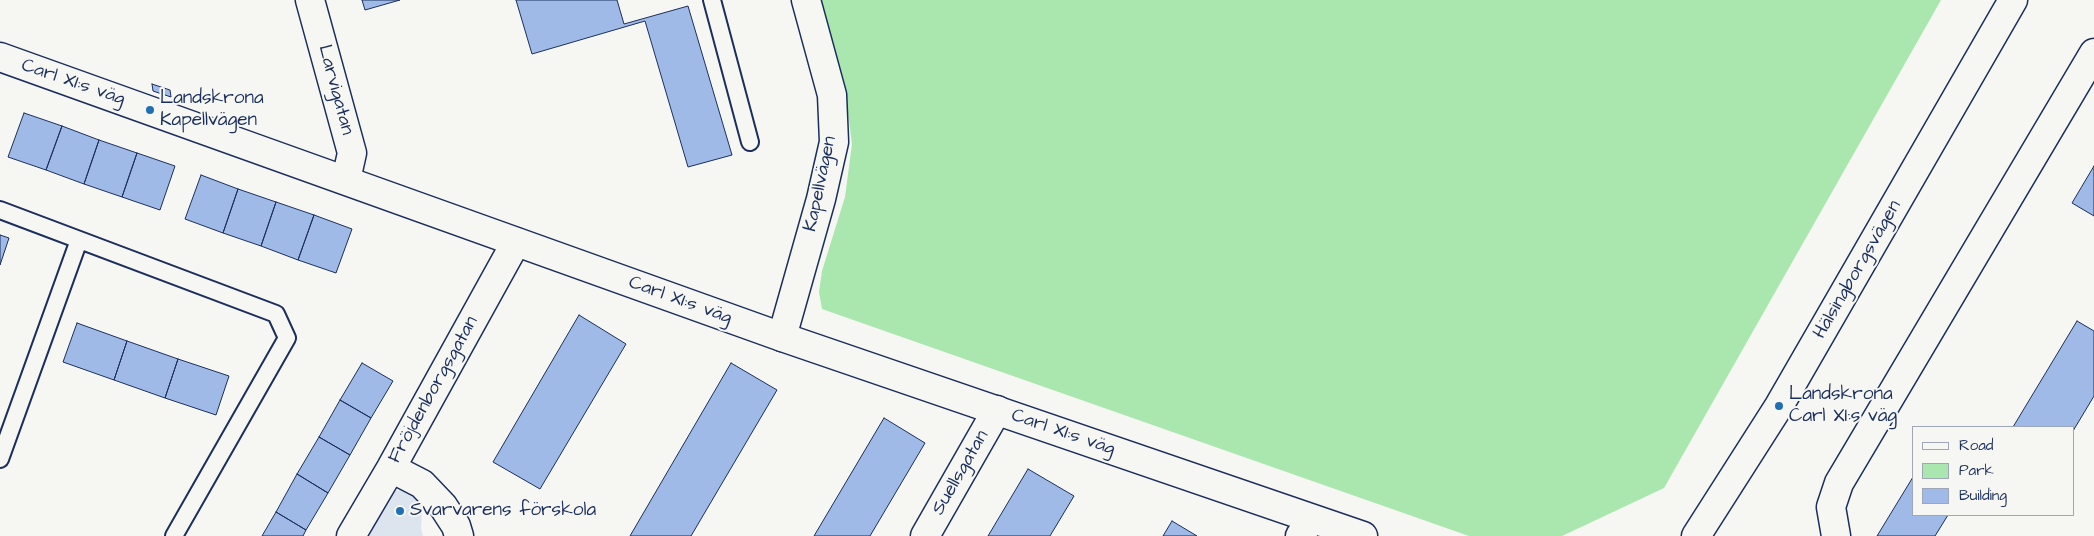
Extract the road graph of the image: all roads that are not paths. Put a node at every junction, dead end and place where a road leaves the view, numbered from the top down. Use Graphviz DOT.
graph roads {
  1 [pos="310,0"];
  2 [pos="712,0"];
  3 [pos="806,0"];
  4 [pos="2014,0"];
  5 [pos="2094,53"];
  6 [pos="0,57"];
  7 [pos="750,142"];
  8 [pos="346,180"];
  9 [pos="0,210"];
  10 [pos="79,240"];
  11 [pos="516,242"];
  12 [pos="782,337"];
  13 [pos="997,410"];
  14 [pos="0,457"];
  15 [pos="391,468"];
  16 [pos="1306,528"];
  17 [pos="174,536"];
  18 [pos="351,536"];
  19 [pos="459,536"];
  20 [pos="925,536"];
  21 [pos="1363,536"];
  22 [pos="1696,536"];
  23 [pos="1836,536"];
  1 -- 8 [label="street, Larvigatan"];
  2 -- 7 [label="lane"];
  3 -- 12 [label="street, Kapellvägen"];
  4 -- 22 [label="street, Hälsingborgsvägen"];
  5 -- 23 [label="street"];
  6 -- 8 [label="street, Carl XI:s väg"];
  8 -- 11 [label="street, Carl XI:s väg"];
  9 -- 10 [label="lane"];
  10 -- 14 [label="lane"];
  10 -- 17 [label="lane"];
  11 -- 12 [label="street, Carl XI:s väg"];
  11 -- 15 [label="street, Fröjdenborgsgatan"];
  12 -- 13 [label="street, Carl XI:s väg"];
  13 -- 16 [label="street, Carl XI:s väg"];
  13 -- 20 [label="street, Suellsgatan"];
  15 -- 18 [label="street, Fröjdenborgsgatan"];
  15 -- 19 [label="street"];
  16 -- 21 [label="street, Carl XI:s väg"];
}
